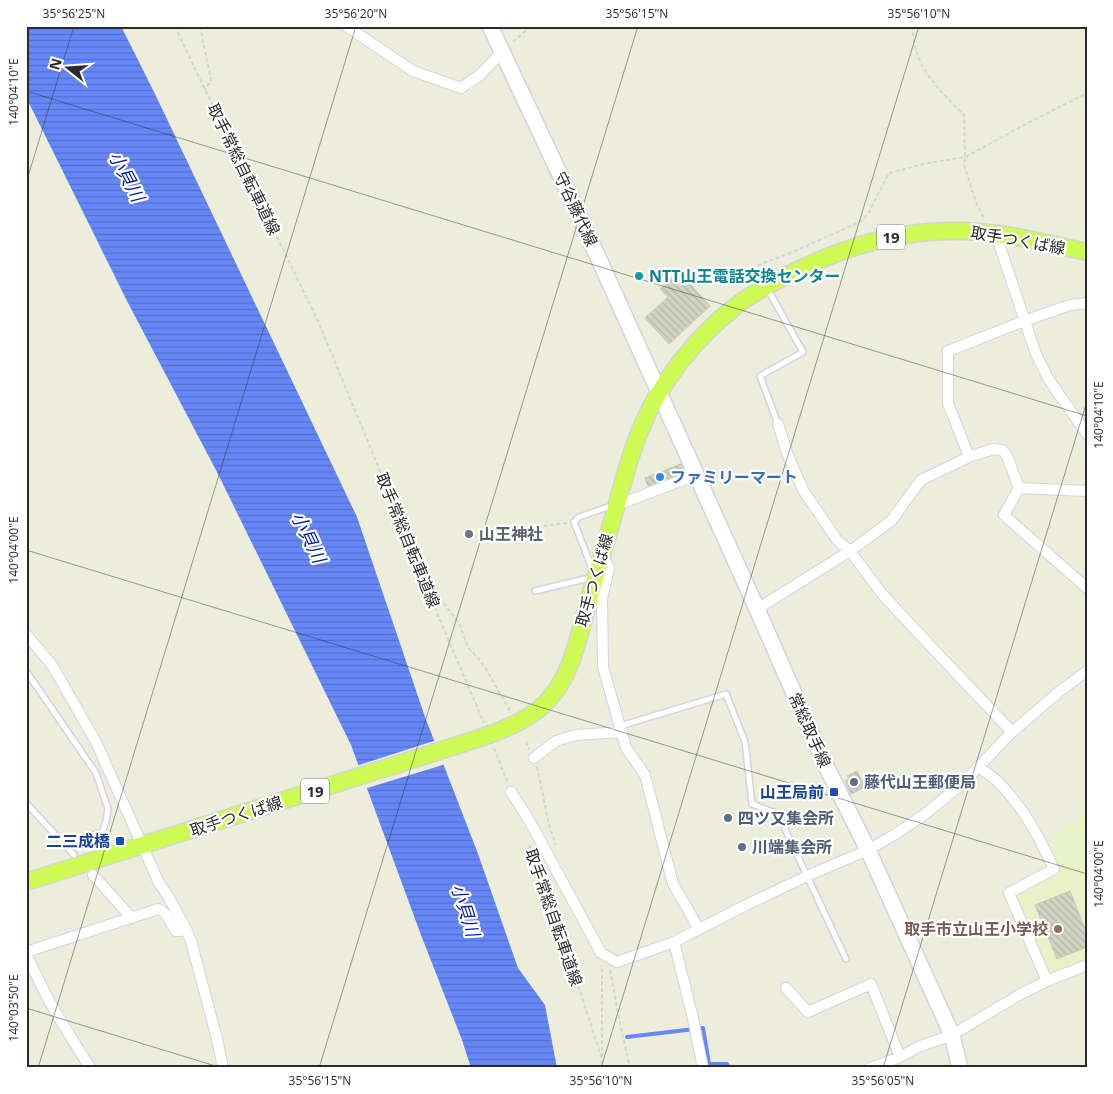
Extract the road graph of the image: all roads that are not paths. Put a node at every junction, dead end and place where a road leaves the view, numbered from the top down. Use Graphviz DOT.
graph roads {
  1 [pos="346,26"];
  2 [pos="490,26"];
  3 [pos="502,52"];
  4 [pos="993,233"];
  5 [pos="1087,252"];
  6 [pos="766,286"];
  7 [pos="1087,303"];
  8 [pos="1024,321"];
  9 [pos="659,392"];
  10 [pos="778,424"];
  11 [pos="1087,434"];
  12 [pos="969,457"];
  13 [pos="696,475"];
  14 [pos="1019,488"];
  15 [pos="1087,491"];
  16 [pos="617,504"];
  17 [pos="850,551"];
  18 [pos="602,554"];
  19 [pos="595,576"];
  20 [pos="1087,588"];
  21 [pos="535,590"];
  22 [pos="757,609"];
  23 [pos="26,634"];
  24 [pos="26,671"];
  25 [pos="1087,671"];
  26 [pos="621,729"];
  27 [pos="1012,732"];
  28 [pos="534,758"];
  29 [pos="978,767"];
  30 [pos="512,792"];
  31 [pos="26,803"];
  32 [pos="148,844"];
  33 [pos="66,845"];
  34 [pos="868,850"];
  35 [pos="74,854"];
  36 [pos="93,875"];
  37 [pos="807,876"];
  38 [pos="26,882"];
  39 [pos="132,918"];
  40 [pos="186,929"];
  41 [pos="699,929"];
  42 [pos="674,942"];
  43 [pos="26,953"];
  44 [pos="846,959"];
  45 [pos="1087,965"];
  46 [pos="1047,982"];
  47 [pos="786,988"];
  48 [pos="952,1035"];
  49 [pos="900,1058"];
  50 [pos="90,1068"];
  51 [pos="223,1068"];
  52 [pos="703,1068"];
  53 [pos="870,1068"];
  54 [pos="960,1068"];
  1 -- 3 [label="street"];
  2 -- 3 [label="main road, 守谷藤代線"];
  3 -- 9 [label="main road, 守谷藤代線"];
  4 -- 5 [label="main road, 取手つくば線 / 19"];
  4 -- 6 [label="main road, 取手つくば線 / 19"];
  4 -- 8 [label="street"];
  6 -- 9 [label="main road, 取手つくば線 / 19"];
  6 -- 10 [label="lane"];
  7 -- 8 [label="street"];
  8 -- 11 [label="street"];
  8 -- 12 [label="street"];
  9 -- 13 [label="main road, 常総取手線"];
  9 -- 16 [label="main road, 取手つくば線 / 19"];
  10 -- 17 [label="street"];
  12 -- 14 [label="street"];
  12 -- 17 [label="street"];
  13 -- 16 [label="street"];
  13 -- 22 [label="main road, 常総取手線"];
  14 -- 15 [label="street"];
  14 -- 20 [label="street"];
  16 -- 18 [label="main road, 取手つくば線 / 19"];
  16 -- 19 [label="lane"];
  17 -- 22 [label="street"];
  17 -- 27 [label="street"];
  18 -- 19 [label="main road, 取手つくば線 / 19"];
  18 -- 26 [label="street"];
  19 -- 21 [label="lane"];
  19 -- 32 [label="main road, 取手つくば線 / 19"];
  22 -- 34 [label="main road, 常総取手線"];
  23 -- 32 [label="street"];
  24 -- 33 [label="lane"];
  25 -- 27 [label="street"];
  26 -- 28 [label="street"];
  26 -- 37 [label="lane"];
  26 -- 41 [label="street"];
  27 -- 29 [label="street"];
  29 -- 34 [label="street"];
  29 -- 46 [label="street"];
  30 -- 42 [label="street"];
  31 -- 33 [label="lane"];
  32 -- 38 [label="main road, 取手つくば線 / 19"];
  32 -- 40 [label="street"];
  33 -- 35 [label="lane"];
  34 -- 37 [label="street"];
  34 -- 48 [label="main road, 常総取手線"];
  36 -- 39 [label="street"];
  37 -- 41 [label="street"];
  37 -- 44 [label="lane"];
  39 -- 40 [label="street"];
  39 -- 43 [label="street"];
  40 -- 51 [label="street"];
  41 -- 42 [label="street"];
  42 -- 52 [label="street"];
  43 -- 50 [label="street"];
  45 -- 46 [label="street"];
  46 -- 48 [label="street"];
  47 -- 49 [label="street"];
  48 -- 49 [label="street"];
  48 -- 54 [label="main road, 常総取手線"];
  49 -- 53 [label="street"];
}
